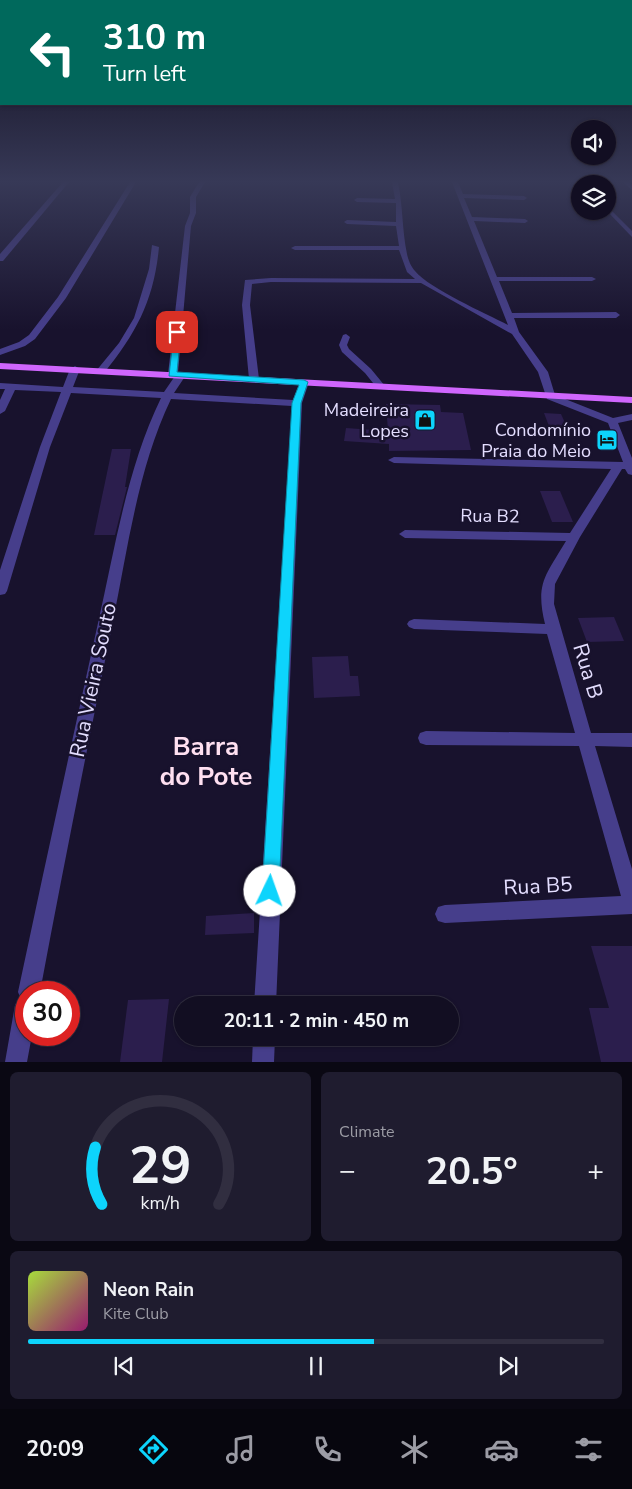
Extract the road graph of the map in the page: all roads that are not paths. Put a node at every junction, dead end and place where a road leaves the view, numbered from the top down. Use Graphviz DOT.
graph roads {
  1 [pos="24,232"];
  2 [pos="104,232"];
  3 [pos="188,232"];
  4 [pos="400,232"];
  5 [pos="475,232"];
  6 [pos="155,247"];
  7 [pos="294,248"];
  8 [pos="403,248"];
  9 [pos="0,259"];
  10 [pos="494,279"];
  11 [pos="592,280"];
  12 [pos="420,281"];
  13 [pos="509,316"];
  14 [pos="616,316"];
  15 [pos="515,332"];
  16 [pos="346,337"];
  17 [pos="0,352"];
  18 [pos="0,366"];
  19 [pos="75,369"];
  20 [pos="101,371"];
  21 [pos="177,375"];
  22 [pos="254,380"];
  23 [pos="304,382"];
  24 [pos="0,386"];
  25 [pos="380,386"];
  26 [pos="11,387"];
  27 [pos="66,389"];
  28 [pos="167,396"];
  29 [pos="551,397"];
  30 [pos="632,400"];
  31 [pos="297,403"];
  32 [pos="0,410"];
  33 [pos="632,417"];
  34 [pos="612,421"];
  35 [pos="394,460"];
  36 [pos="628,468"];
  37 [pos="405,534"];
  38 [pos="574,537"];
  39 [pos="0,591"];
  40 [pos="414,624"];
  41 [pos="553,629"];
  42 [pos="426,738"];
  43 [pos="586,739"];
  44 [pos="632,740"];
  45 [pos="632,904"];
  46 [pos="445,914"];
  47 [pos="30,981"];
  48 [pos="265,996"];
  49 [pos="19,1046"];
  50 [pos="264,1046"];
  51 [pos="16,1062"];
  52 [pos="263,1062"];
  1 -- 9 [label="street"];
  2 -- 17 [label="street"];
  3 -- 21 [label="street, Rua Vieira Souto"];
  4 -- 8 [label="street"];
  5 -- 10 [label="street"];
  6 -- 20 [label="street"];
  7 -- 8 [label="street"];
  8 -- 12 [label="street"];
  10 -- 11 [label="street"];
  10 -- 13 [label="street"];
  12 -- 15 [label="street"];
  12 -- 22 [label="street"];
  13 -- 14 [label="street"];
  13 -- 15 [label="street"];
  15 -- 29 [label="street"];
  16 -- 25 [label="street"];
  18 -- 19 [label="main road"];
  19 -- 20 [label="main road"];
  19 -- 27 [label="street"];
  20 -- 21 [label="main road"];
  21 -- 22 [label="main road"];
  21 -- 28 [label="street, Rua Vieira Souto"];
  22 -- 23 [label="main road"];
  23 -- 25 [label="main road"];
  23 -- 31 [label="street"];
  24 -- 26 [label="street"];
  25 -- 29 [label="main road"];
  26 -- 27 [label="street"];
  26 -- 32 [label="street"];
  27 -- 28 [label="street"];
  27 -- 39 [label="street"];
  28 -- 31 [label="street"];
  28 -- 47 [label="street, Rua Vieira Souto"];
  29 -- 30 [label="main road"];
  29 -- 34 [label="street"];
  31 -- 48 [label="street"];
  33 -- 34 [label="street"];
  34 -- 36 [label="street"];
  35 -- 36 [label="street"];
  36 -- 38 [label="street, Rua B"];
  37 -- 38 [label="street, Rua B2"];
  38 -- 41 [label="street, Rua B"];
  40 -- 41 [label="street"];
  41 -- 43 [label="street, Rua B"];
  42 -- 43 [label="street"];
  43 -- 44 [label="street"];
  43 -- 45 [label="street, Rua B"];
  45 -- 46 [label="street, Rua B5"];
  49 -- 51 [label="street"];
  50 -- 52 [label="street"];
}
